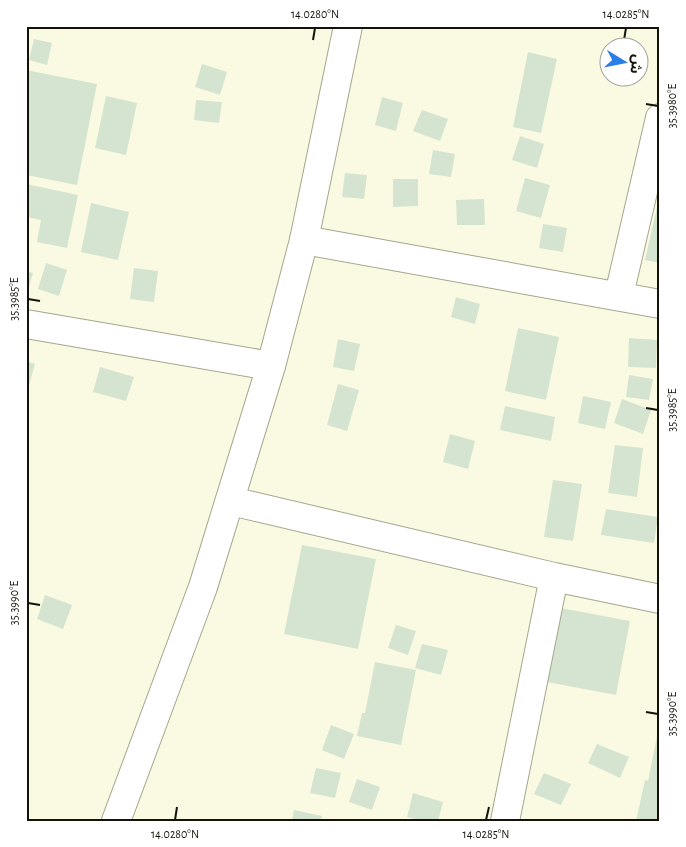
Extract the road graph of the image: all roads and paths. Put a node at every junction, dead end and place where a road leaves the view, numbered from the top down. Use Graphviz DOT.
graph roads {
  1 [pos="348,26"];
  2 [pos="660,118"];
  3 [pos="304,240"];
  4 [pos="619,295"];
  5 [pos="660,304"];
  6 [pos="26,324"];
  7 [pos="271,366"];
  8 [pos="231,501"];
  9 [pos="554,577"];
  10 [pos="660,599"];
  11 [pos="116,821"];
  12 [pos="505,821"];
  1 -- 3 [label="street"];
  2 -- 4 [label="street"];
  3 -- 4 [label="street"];
  3 -- 7 [label="street"];
  4 -- 5 [label="street"];
  6 -- 7 [label="street"];
  7 -- 8 [label="street"];
  8 -- 9 [label="street"];
  8 -- 11 [label="street"];
  9 -- 10 [label="street"];
  9 -- 12 [label="street"];
}
